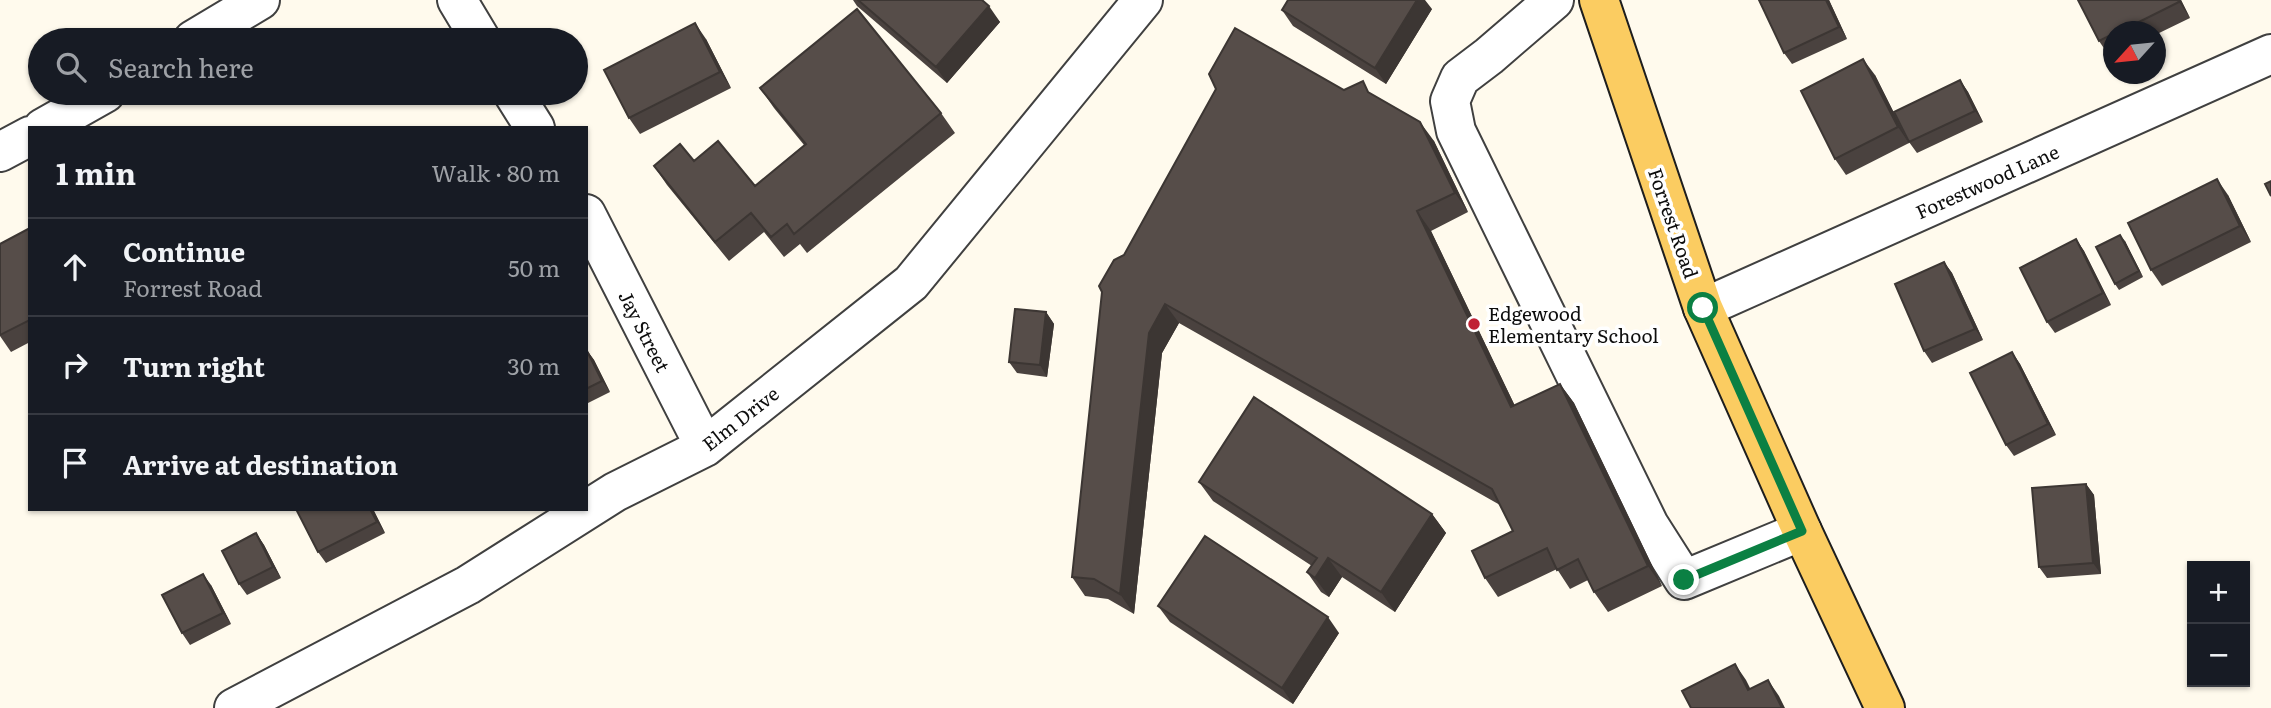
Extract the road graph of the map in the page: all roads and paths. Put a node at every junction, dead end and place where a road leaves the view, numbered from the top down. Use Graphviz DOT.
graph roads {
  1 [pos="260,0"];
  2 [pos="457,0"];
  3 [pos="1143,0"];
  4 [pos="1555,0"];
  5 [pos="1599,0"];
  6 [pos="213,28"];
  7 [pos="474,28"];
  8 [pos="2271,54"];
  9 [pos="84,105"];
  10 [pos="521,105"];
  11 [pos="47,126"];
  12 [pos="534,126"];
  13 [pos="28,137"];
  14 [pos="0,152"];
  15 [pos="588,218"];
  16 [pos="1703,308"];
  17 [pos="705,447"];
  18 [pos="588,509"];
  19 [pos="585,511"];
  20 [pos="1802,531"];
  21 [pos="234,708"];
  22 [pos="1885,708"];
  1 -- 6 [label="street"];
  2 -- 7 [label="street"];
  3 -- 17 [label="street, Elm Drive"];
  4 -- 20 [label="street"];
  5 -- 16 [label="main road, Forrest Road"];
  8 -- 16 [label="street, Forestwood Lane"];
  9 -- 11 [label="street"];
  10 -- 12 [label="street"];
  13 -- 14 [label="street"];
  15 -- 17 [label="street, Jay Street"];
  16 -- 20 [label="main road, Forrest Road"];
  17 -- 18 [label="street, Elm Drive"];
  19 -- 21 [label="street, Elm Drive"];
  20 -- 22 [label="main road, Forrest Road"];
}
